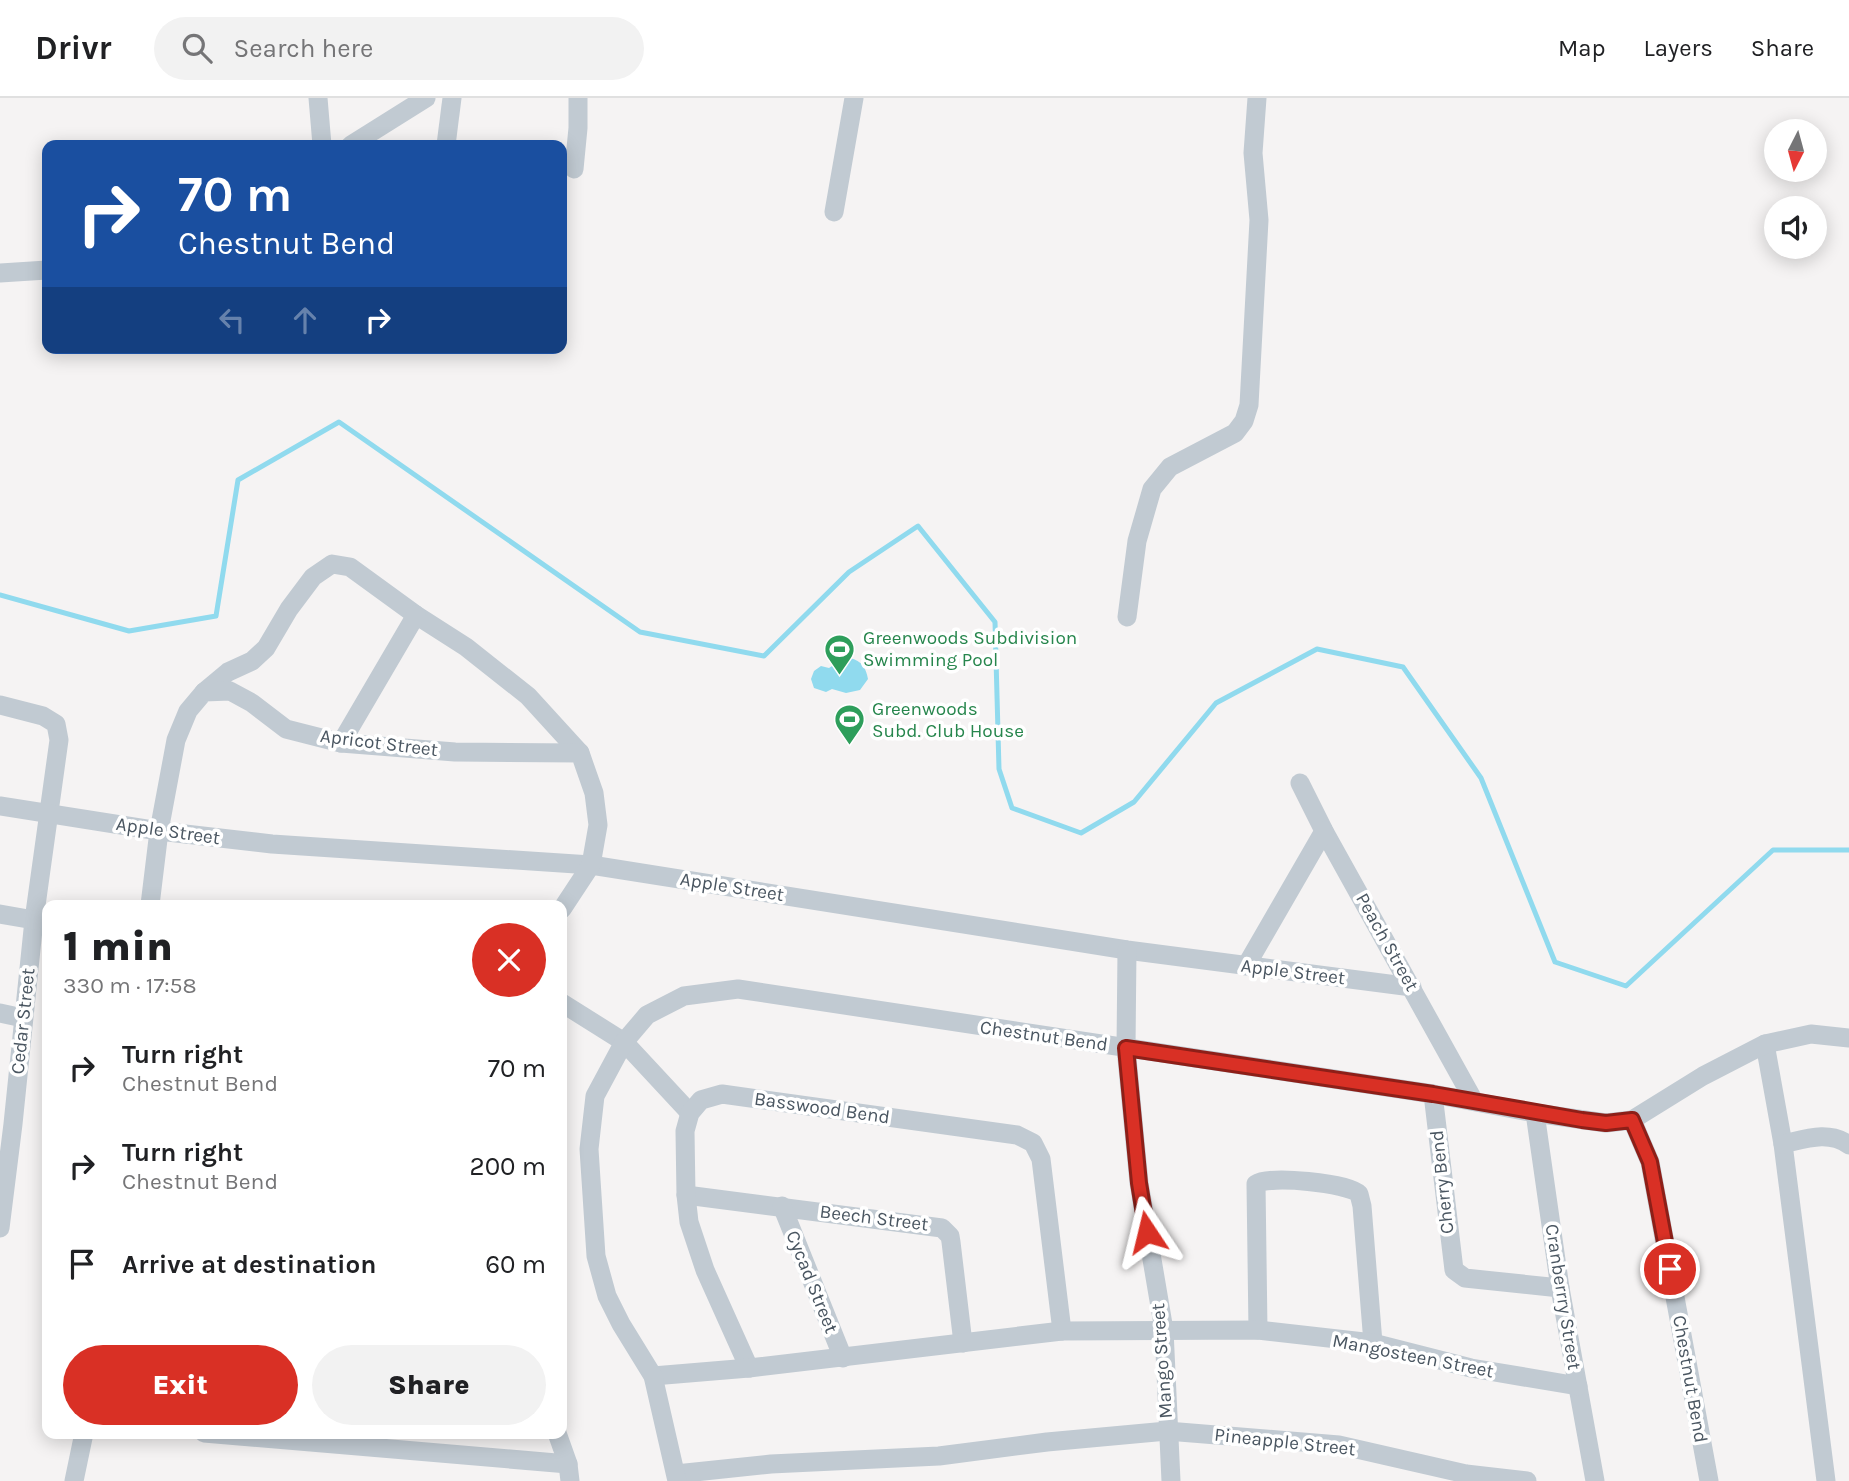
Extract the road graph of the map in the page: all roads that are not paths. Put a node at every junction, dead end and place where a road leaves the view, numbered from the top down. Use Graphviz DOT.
graph roads {
  1 [pos="318,98"];
  2 [pos="426,98"];
  3 [pos="452,98"];
  4 [pos="578,98"];
  5 [pos="854,98"];
  6 [pos="1257,98"];
  7 [pos="322,140"];
  8 [pos="359,140"];
  9 [pos="447,140"];
  10 [pos="574,169"];
  11 [pos="834,212"];
  12 [pos="42,270"];
  13 [pos="0,273"];
  14 [pos="416,615"];
  15 [pos="1127,617"];
  16 [pos="204,692"];
  17 [pos="0,705"];
  18 [pos="341,743"];
  19 [pos="580,753"];
  20 [pos="1300,783"];
  21 [pos="0,806"];
  22 [pos="49,814"];
  23 [pos="159,831"];
  24 [pos="1324,831"];
  25 [pos="590,865"];
  26 [pos="151,900"];
  27 [pos="567,901"];
  28 [pos="0,914"];
  29 [pos="34,920"];
  30 [pos="1126,950"];
  31 [pos="1246,966"];
  32 [pos="1412,987"];
  33 [pos="567,1006"];
  34 [pos="0,1013"];
  35 [pos="23,1018"];
  36 [pos="1849,1038"];
  37 [pos="624,1042"];
  38 [pos="1765,1044"];
  39 [pos="1126,1048"];
  40 [pos="1433,1094"];
  41 [pos="1474,1101"];
  42 [pos="690,1113"];
  43 [pos="1535,1113"];
  44 [pos="1632,1120"];
  45 [pos="7,1123"];
  46 [pos="1783,1144"];
  47 [pos="1849,1145"];
  48 [pos="686,1195"];
  49 [pos="782,1206"];
  50 [pos="0,1228"];
  51 [pos="1560,1288"];
  52 [pos="1164,1330"];
  53 [pos="1258,1330"];
  54 [pos="1062,1331"];
  55 [pos="963,1343"];
  56 [pos="1373,1343"];
  57 [pos="843,1358"];
  58 [pos="748,1368"];
  59 [pos="653,1376"];
  60 [pos="1578,1386"];
  61 [pos="1167,1431"];
  62 [pos="83,1439"];
  63 [pos="259,1439"];
  64 [pos="559,1439"];
  65 [pos="569,1473"];
  66 [pos="676,1478"];
  67 [pos="74,1481"];
  68 [pos="1171,1481"];
  69 [pos="1527,1481"];
  70 [pos="1595,1481"];
  71 [pos="1709,1481"];
  72 [pos="1826,1481"];
  1 -- 7 [label="street"];
  2 -- 8 [label="street"];
  3 -- 9 [label="street"];
  4 -- 10 [label="street"];
  5 -- 11 [label="street"];
  6 -- 15 [label="street"];
  12 -- 13 [label="street"];
  14 -- 16 [label="street"];
  14 -- 18 [label="street"];
  14 -- 19 [label="street"];
  16 -- 18 [label="street, Apricot Street"];
  16 -- 23 [label="street"];
  17 -- 22 [label="street, Cedar Street"];
  18 -- 19 [label="street, Apricot Street"];
  19 -- 25 [label="street"];
  20 -- 24 [label="street, Peach Street"];
  21 -- 22 [label="street, Apple Street"];
  22 -- 23 [label="street, Apple Street"];
  22 -- 29 [label="street, Cedar Street"];
  23 -- 25 [label="street, Apple Street"];
  23 -- 26 [label="street"];
  24 -- 31 [label="street"];
  24 -- 32 [label="street, Peach Street"];
  25 -- 27 [label="street"];
  25 -- 30 [label="street, Apple Street"];
  28 -- 29 [label="street"];
  29 -- 35 [label="street, Cedar Street"];
  30 -- 31 [label="street, Apple Street"];
  30 -- 39 [label="street, Mango Street"];
  31 -- 32 [label="street, Apple Street"];
  32 -- 41 [label="street, Peach Street"];
  33 -- 37 [label="street"];
  34 -- 35 [label="street"];
  35 -- 45 [label="street, Cedar Street"];
  36 -- 38 [label="street"];
  37 -- 39 [label="street, Chestnut Bend"];
  37 -- 42 [label="street"];
  37 -- 59 [label="street, Chestnut Bend"];
  38 -- 44 [label="street"];
  38 -- 46 [label="street"];
  39 -- 40 [label="street, Chestnut Bend"];
  39 -- 52 [label="street, Mango Street"];
  40 -- 41 [label="street, Chestnut Bend"];
  40 -- 51 [label="street, Cherry Bend"];
  41 -- 43 [label="street, Chestnut Bend"];
  42 -- 48 [label="street"];
  42 -- 54 [label="street, Basswood Bend"];
  43 -- 44 [label="street, Chestnut Bend"];
  43 -- 51 [label="street, Cranberrry Street"];
  44 -- 71 [label="street, Chestnut Bend"];
  45 -- 50 [label="street, Cedar Street"];
  46 -- 47 [label="street"];
  46 -- 72 [label="street"];
  48 -- 49 [label="street, Beech Street"];
  48 -- 58 [label="street"];
  49 -- 55 [label="street, Beech Street"];
  49 -- 57 [label="street, Cycad Street"];
  51 -- 60 [label="street, Cranberrry Street"];
  52 -- 53 [label="street, Mangosteen Street"];
  52 -- 54 [label="street, Mangosteen Street"];
  52 -- 61 [label="street, Mango Street"];
  53 -- 56 [label="street, Mangosteen Street"];
  53 -- 56 [label="street"];
  54 -- 55 [label="street, Mangosteen Street"];
  55 -- 57 [label="street, Mangosteen Street"];
  56 -- 60 [label="street, Mangosteen Street"];
  57 -- 58 [label="street, Mangosteen Street"];
  58 -- 59 [label="street, Mangosteen Street"];
  59 -- 66 [label="street, Chestnut Bend"];
  60 -- 70 [label="street, Cranberrry Street"];
  61 -- 66 [label="street, Pineapple Street"];
  61 -- 68 [label="street, Mango Street"];
  61 -- 69 [label="street, Pineapple Street"];
  62 -- 67 [label="street"];
  63 -- 65 [label="street"];
  64 -- 65 [label="street"];
}
